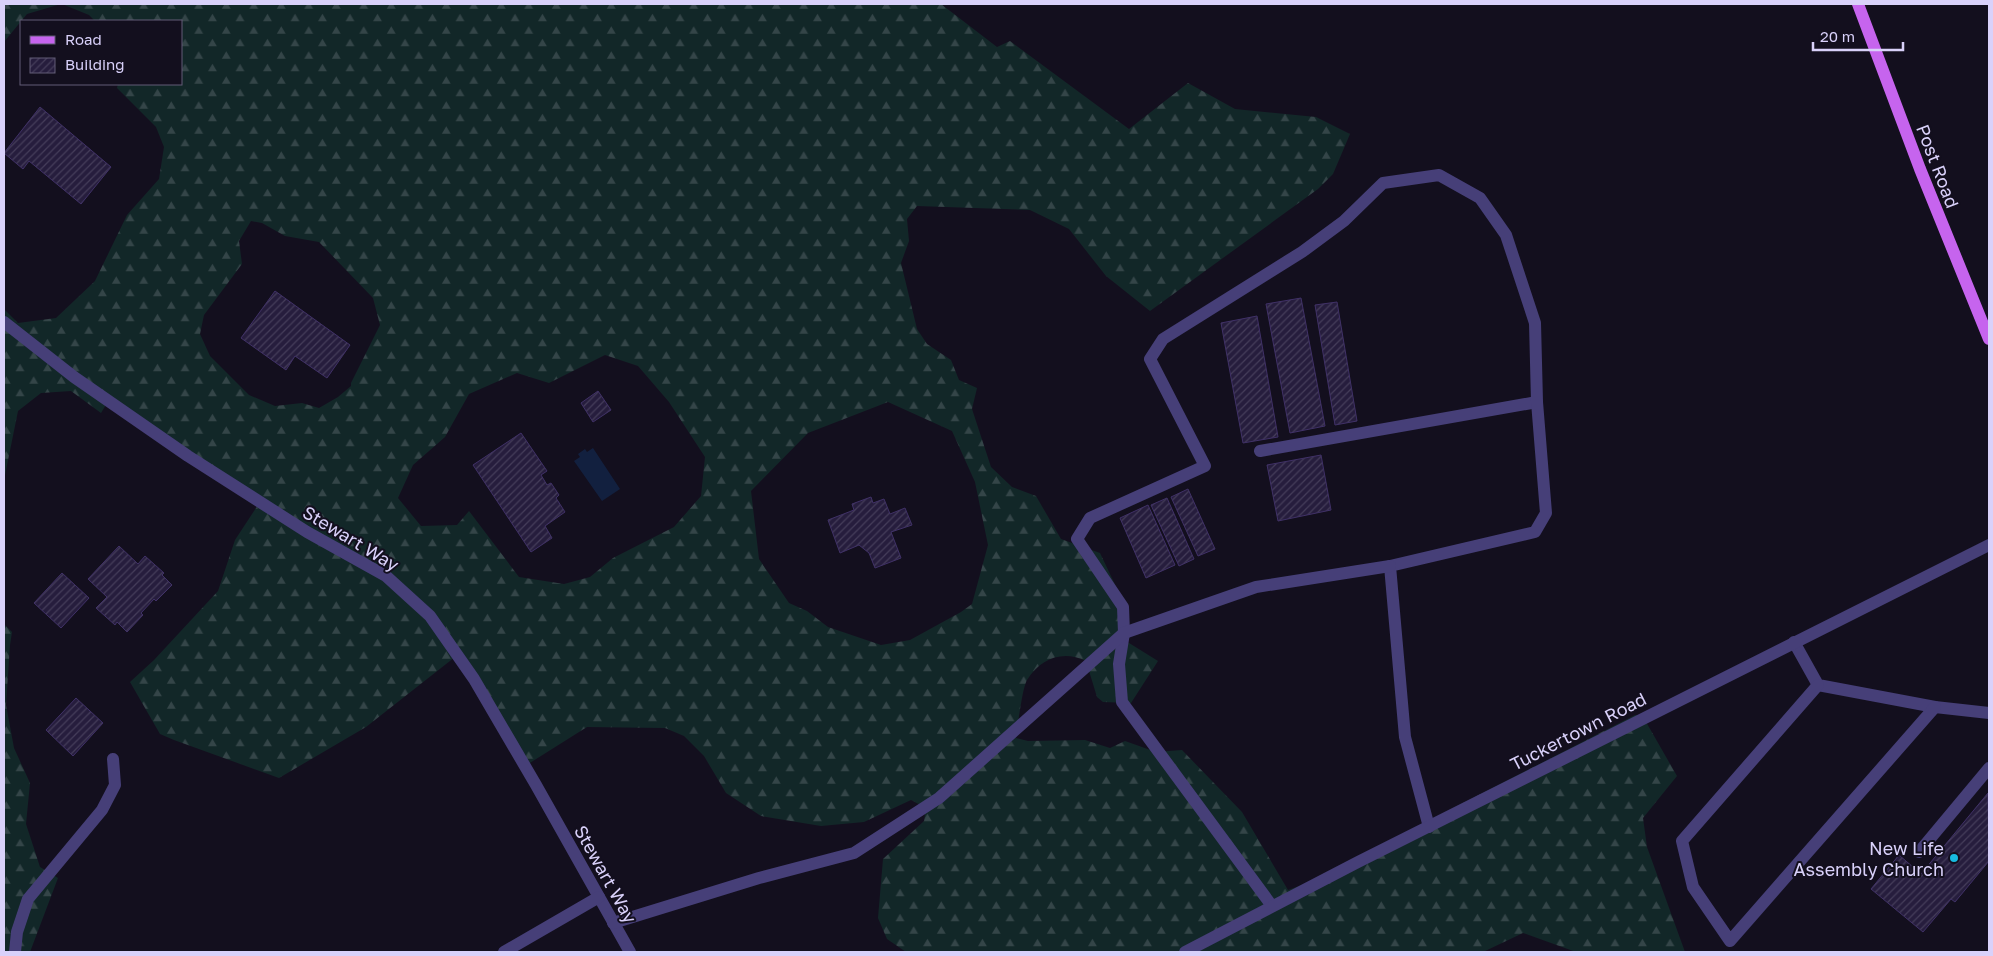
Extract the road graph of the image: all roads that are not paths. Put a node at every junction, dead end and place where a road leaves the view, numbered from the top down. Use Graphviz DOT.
graph roads {
  1 [pos="1858,4"];
  2 [pos="4,322"];
  3 [pos="1989,340"];
  4 [pos="1537,402"];
  5 [pos="1260,451"];
  6 [pos="1989,545"];
  7 [pos="1390,566"];
  8 [pos="1124,633"];
  9 [pos="1794,642"];
  10 [pos="1818,685"];
  11 [pos="1936,707"];
  12 [pos="1989,713"];
  13 [pos="114,759"];
  14 [pos="1989,768"];
  15 [pos="1429,827"];
  16 [pos="1919,852"];
  17 [pos="599,897"];
  18 [pos="1272,906"];
  19 [pos="613,922"];
  20 [pos="15,952"];
  21 [pos="504,952"];
  22 [pos="630,952"];
  23 [pos="1185,952"];
  1 -- 3 [label="main road, Post Road"];
  2 -- 17 [label="street, Stewart Way"];
  4 -- 5 [label="street"];
  4 -- 7 [label="street"];
  4 -- 8 [label="street"];
  6 -- 9 [label="street, Tuckertown Road"];
  7 -- 8 [label="street"];
  7 -- 15 [label="street"];
  8 -- 18 [label="street"];
  8 -- 19 [label="street"];
  9 -- 10 [label="street"];
  9 -- 15 [label="street, Tuckertown Road"];
  10 -- 11 [label="street"];
  10 -- 11 [label="street"];
  11 -- 12 [label="street"];
  13 -- 20 [label="street"];
  14 -- 16 [label="street"];
  15 -- 18 [label="street, Tuckertown Road"];
  17 -- 19 [label="street, Stewart Way"];
  17 -- 21 [label="street"];
  18 -- 23 [label="street, Tuckertown Road"];
  19 -- 22 [label="street, Stewart Way"];
}
